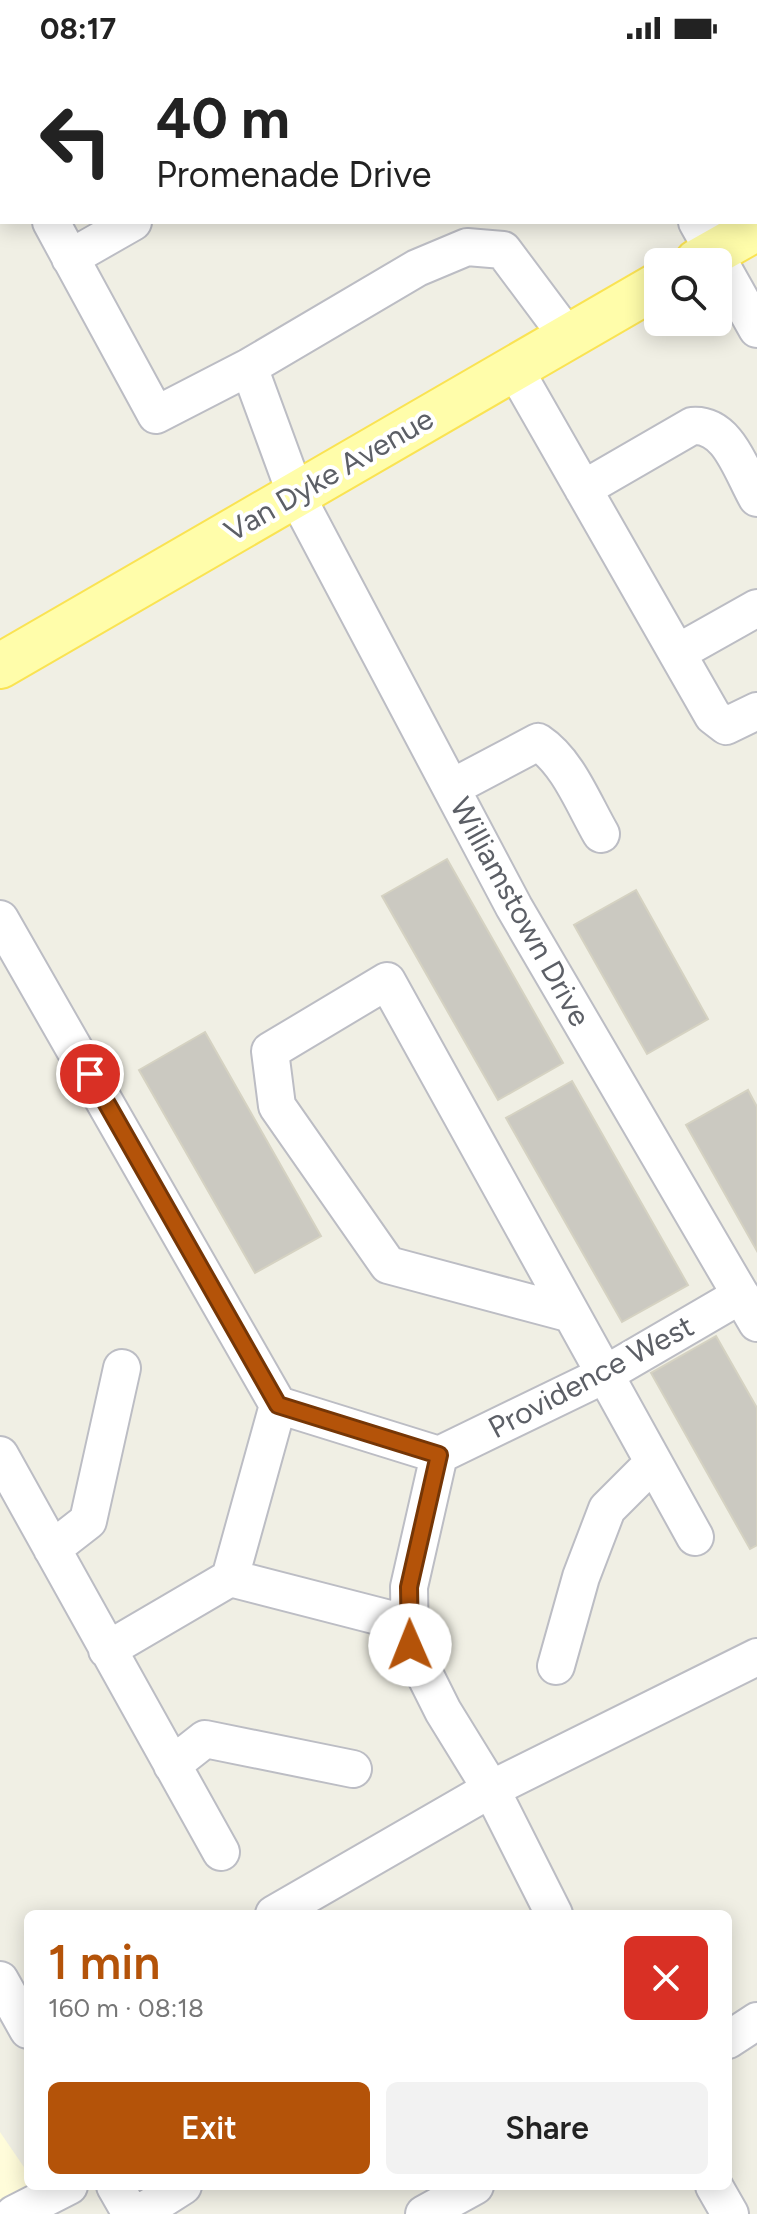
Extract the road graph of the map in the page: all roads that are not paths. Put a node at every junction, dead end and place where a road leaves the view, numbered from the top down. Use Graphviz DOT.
graph roads {
  1 [pos="52,224"];
  2 [pos="130,224"];
  3 [pos="757,228"];
  4 [pos="703,245"];
  5 [pos="70,258"];
  6 [pos="644,293"];
  7 [pos="757,329"];
  8 [pos="568,337"];
  9 [pos="249,367"];
  10 [pos="514,368"];
  11 [pos="755,488"];
  12 [pos="583,489"];
  13 [pos="296,495"];
  14 [pos="757,608"];
  15 [pos="677,653"];
  16 [pos="0,666"];
  17 [pos="757,711"];
  18 [pos="451,788"];
  19 [pos="601,834"];
  20 [pos="0,919"];
  21 [pos="749,1309"];
  22 [pos="568,1313"];
  23 [pos="122,1368"];
  24 [pos="602,1376"];
  25 [pos="278,1405"];
  26 [pos="0,1455"];
  27 [pos="439,1455"];
  28 [pos="653,1463"];
  29 [pos="695,1537"];
  30 [pos="52,1549"];
  31 [pos="230,1578"];
  32 [pos="409,1624"];
  33 [pos="107,1650"];
  34 [pos="757,1657"];
  35 [pos="556,1666"];
  36 [pos="172,1765"];
  37 [pos="353,1769"];
  38 [pos="491,1789"];
  39 [pos="221,1852"];
  40 [pos="281,1910"];
  41 [pos="552,1910"];
  42 [pos="0,1980"];
  43 [pos="757,2021"];
  44 [pos="24,2023"];
  45 [pos="732,2037"];
  46 [pos="61,2190"];
  47 [pos="117,2190"];
  48 [pos="177,2190"];
  49 [pos="468,2190"];
  50 [pos="716,2190"];
  51 [pos="14,2214"];
  52 [pos="131,2214"];
  53 [pos="139,2214"];
  54 [pos="424,2214"];
  55 [pos="730,2214"];
  1 -- 5 [label="street"];
  2 -- 5 [label="street"];
  3 -- 4 [label="main road"];
  4 -- 7 [label="street"];
  5 -- 9 [label="street"];
  6 -- 8 [label="main road, Van Dyke Avenue"];
  8 -- 9 [label="street"];
  8 -- 10 [label="main road, Van Dyke Avenue"];
  9 -- 13 [label="street, Williamstown Drive"];
  10 -- 12 [label="street"];
  10 -- 13 [label="main road, Van Dyke Avenue"];
  11 -- 12 [label="street"];
  12 -- 15 [label="street"];
  13 -- 16 [label="main road, Van Dyke Avenue"];
  13 -- 18 [label="street, Williamstown Drive"];
  14 -- 15 [label="street"];
  15 -- 17 [label="street"];
  18 -- 19 [label="street"];
  18 -- 21 [label="street, Williamstown Drive"];
  20 -- 25 [label="street"];
  21 -- 24 [label="street, Providence West"];
  22 -- 22 [label="street"];
  22 -- 24 [label="street"];
  23 -- 30 [label="street"];
  24 -- 27 [label="street, Providence West"];
  24 -- 28 [label="street"];
  25 -- 27 [label="street"];
  25 -- 31 [label="street"];
  26 -- 30 [label="street"];
  27 -- 32 [label="street"];
  28 -- 29 [label="street"];
  28 -- 35 [label="street"];
  30 -- 33 [label="street"];
  31 -- 32 [label="street"];
  31 -- 33 [label="street"];
  32 -- 38 [label="street"];
  33 -- 36 [label="street"];
  34 -- 38 [label="street"];
  36 -- 37 [label="street"];
  36 -- 39 [label="street"];
  38 -- 40 [label="street"];
  38 -- 41 [label="street"];
  42 -- 44 [label="street"];
  43 -- 45 [label="street"];
  46 -- 51 [label="street"];
  47 -- 52 [label="street"];
  48 -- 53 [label="street"];
  49 -- 54 [label="street"];
  50 -- 55 [label="street"];
}
